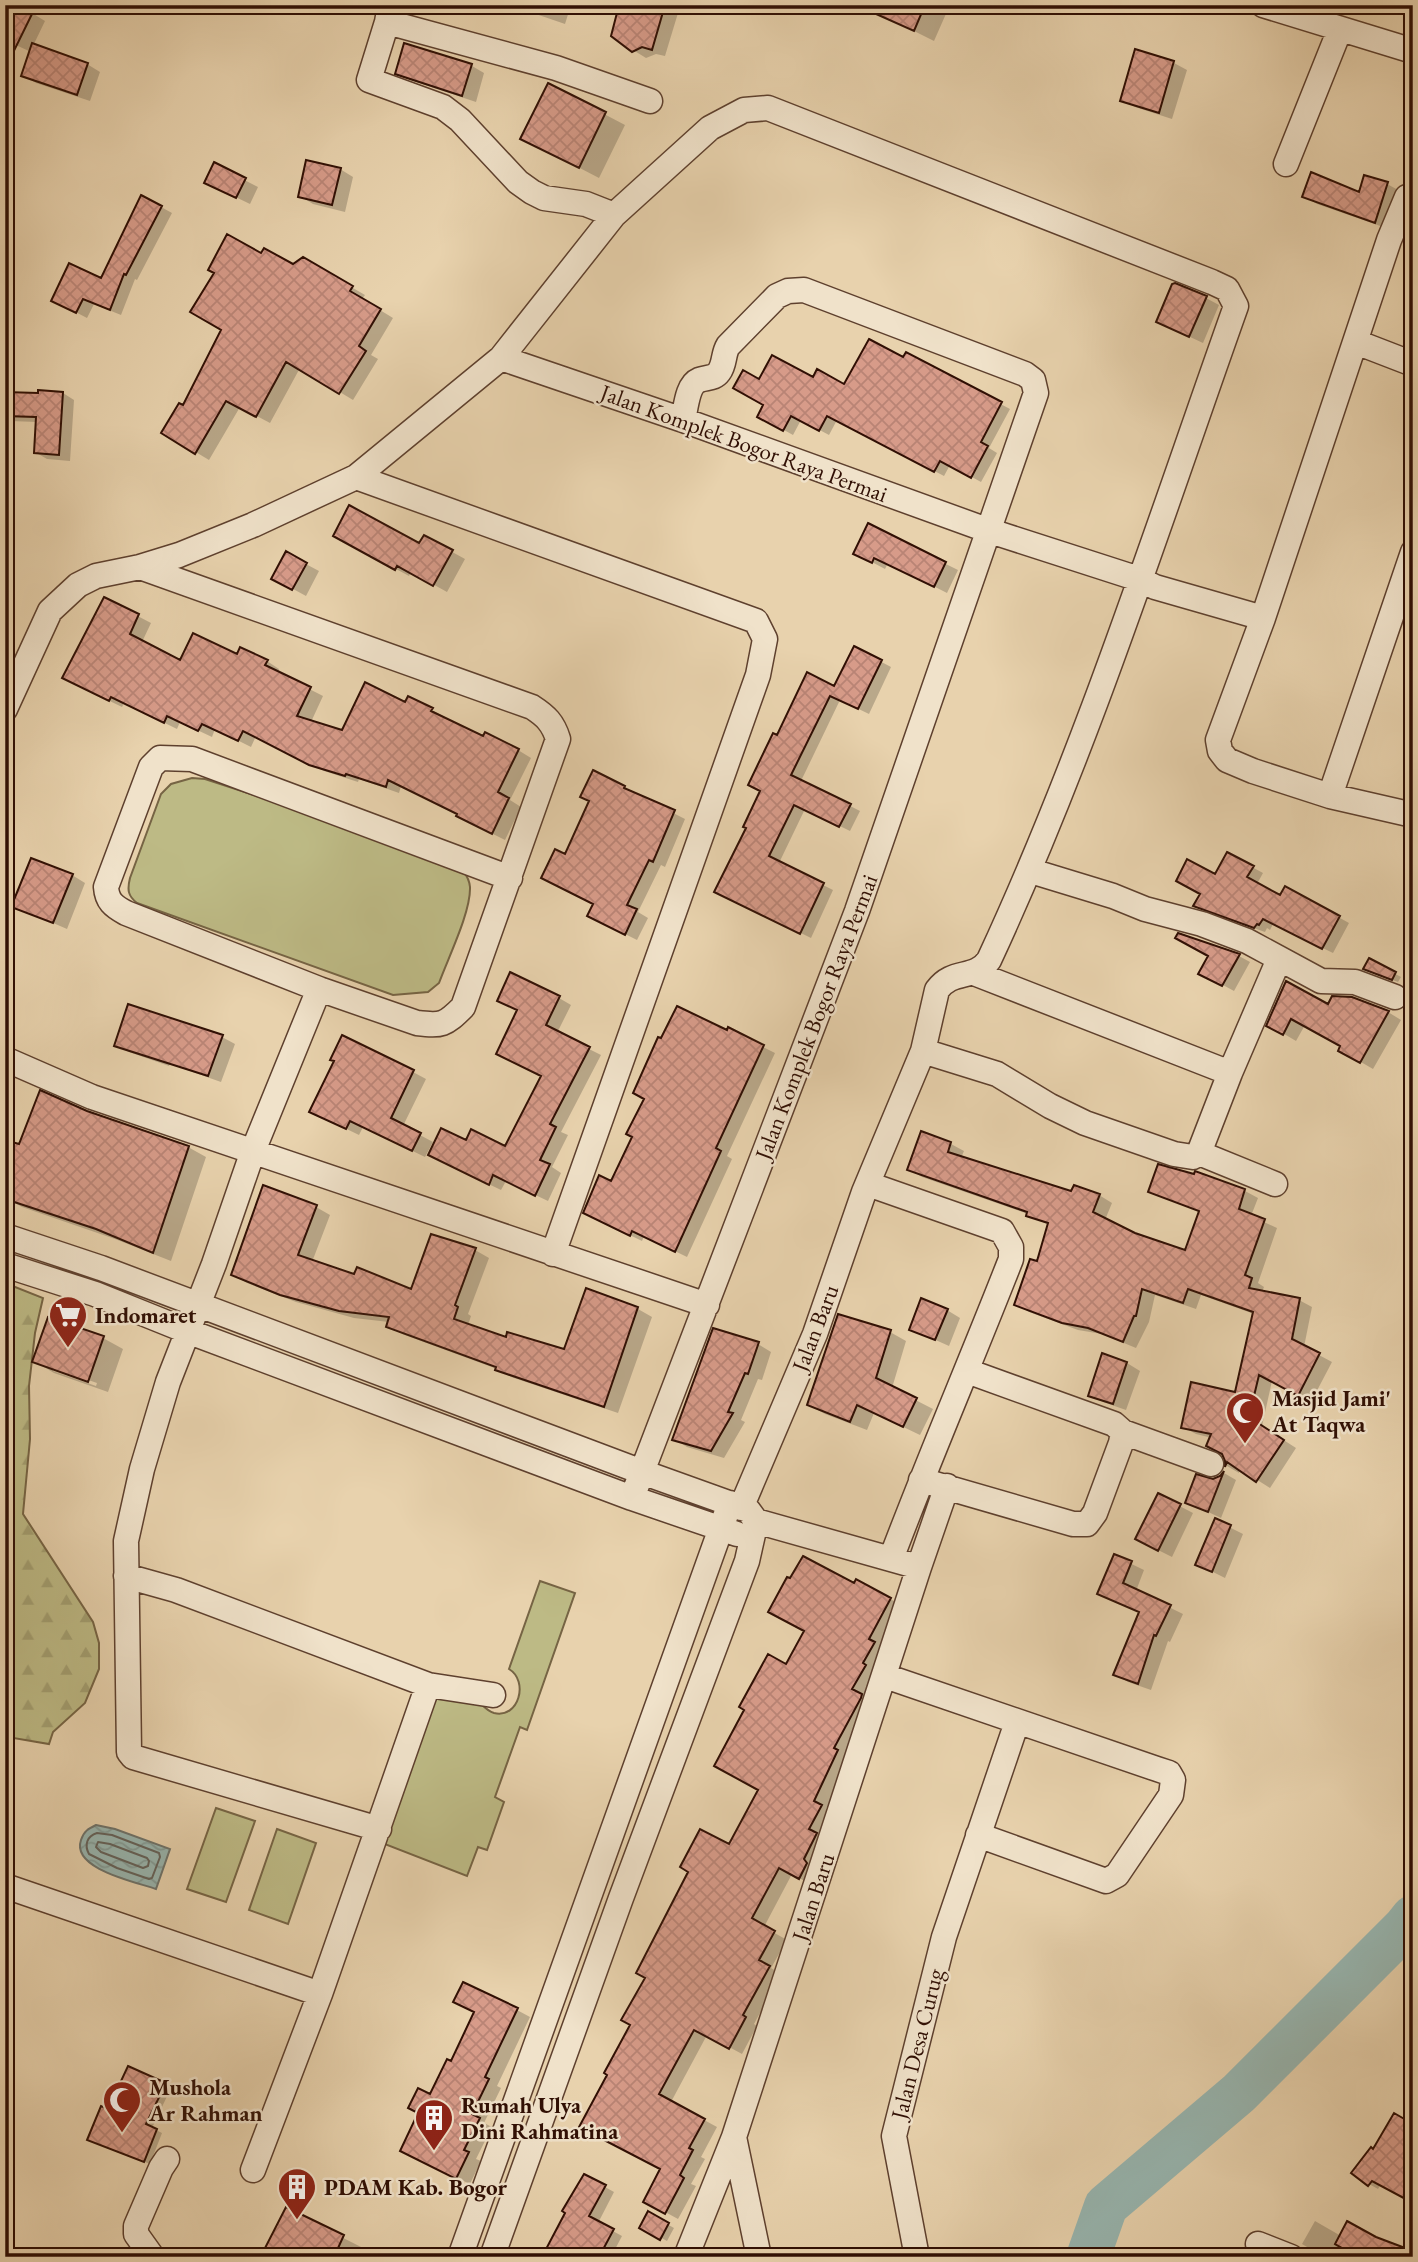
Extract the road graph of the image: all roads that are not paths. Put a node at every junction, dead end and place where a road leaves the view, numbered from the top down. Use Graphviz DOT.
graph roads {
  1 [pos="1263,5"];
  2 [pos="388,14"];
  3 [pos="1340,29"];
  4 [pos="1413,51"];
  5 [pos="650,101"];
  6 [pos="1286,164"];
  7 [pos="1407,197"];
  8 [pos="614,215"];
  9 [pos="1356,342"];
  10 [pos="501,358"];
  11 [pos="1413,364"];
  12 [pos="683,420"];
  13 [pos="356,477"];
  14 [pos="987,530"];
  15 [pos="1413,552"];
  16 [pos="139,567"];
  17 [pos="1139,579"];
  18 [pos="1263,618"];
  19 [pos="5,709"];
  20 [pos="1330,796"];
  21 [pos="1413,815"];
  22 [pos="1031,871"];
  23 [pos="510,878"];
  24 [pos="1279,959"];
  25 [pos="974,973"];
  26 [pos="319,989"];
  27 [pos="1395,998"];
  28 [pos="923,1051"];
  29 [pos="5,1059"];
  30 [pos="1230,1073"];
  31 [pos="253,1151"];
  32 [pos="1199,1153"];
  33 [pos="868,1184"];
  34 [pos="1275,1184"];
  35 [pos="5,1236"];
  36 [pos="553,1254"];
  37 [pos="5,1265"];
  38 [pos="199,1304"];
  39 [pos="707,1305"];
  40 [pos="187,1331"];
  41 [pos="968,1371"];
  42 [pos="1124,1432"];
  43 [pos="1211,1464"];
  44 [pos="642,1472"];
  45 [pos="921,1480"];
  46 [pos="947,1486"];
  47 [pos="632,1498"];
  48 [pos="749,1519"];
  49 [pos="722,1529"];
  50 [pos="891,1559"];
  51 [pos="919,1567"];
  52 [pos="126,1576"];
  53 [pos="885,1676"];
  54 [pos="428,1685"];
  55 [pos="493,1695"];
  56 [pos="1017,1722"];
  57 [pos="379,1829"];
  58 [pos="978,1835"];
  59 [pos="5,1886"];
  60 [pos="591,1890"];
  61 [pos="621,1898"];
  62 [pos="320,1994"];
  63 [pos="734,2137"];
  64 [pos="167,2159"];
  65 [pos="253,2170"];
  66 [pos="1258,2244"];
  67 [pos="157,2256"];
  68 [pos="460,2257"];
  69 [pos="492,2257"];
  70 [pos="686,2257"];
  71 [pos="759,2257"];
  72 [pos="917,2257"];
  73 [pos="1291,2257"];
  1 -- 3 [label="street"];
  2 -- 5 [label="street"];
  2 -- 8 [label="street"];
  3 -- 4 [label="street"];
  3 -- 6 [label="street"];
  7 -- 9 [label="street"];
  8 -- 10 [label="street"];
  8 -- 17 [label="street"];
  9 -- 11 [label="street"];
  9 -- 18 [label="street"];
  10 -- 12 [label="street, Jalan Komplek Bogor Raya Permai"];
  10 -- 13 [label="street"];
  12 -- 14 [label="street, Jalan Komplek Bogor Raya Permai"];
  12 -- 14 [label="street"];
  13 -- 16 [label="street"];
  13 -- 36 [label="street"];
  14 -- 17 [label="street, Jalan Komplek Bogor Raya Permai"];
  14 -- 39 [label="street, Jalan Komplek Bogor Raya Permai"];
  15 -- 20 [label="street"];
  16 -- 19 [label="street"];
  16 -- 23 [label="street"];
  17 -- 18 [label="street, Jalan Komplek Bogor Raya Permai"];
  17 -- 22 [label="street"];
  18 -- 20 [label="street"];
  20 -- 21 [label="street"];
  22 -- 24 [label="street"];
  22 -- 25 [label="street"];
  23 -- 26 [label="street"];
  23 -- 26 [label="street"];
  24 -- 27 [label="street"];
  24 -- 30 [label="street"];
  25 -- 28 [label="street"];
  25 -- 30 [label="street"];
  26 -- 31 [label="street"];
  28 -- 32 [label="street"];
  28 -- 33 [label="street, Jalan Baru"];
  29 -- 31 [label="street"];
  30 -- 32 [label="street"];
  31 -- 36 [label="street"];
  31 -- 38 [label="street"];
  32 -- 34 [label="street"];
  33 -- 41 [label="street"];
  33 -- 48 [label="street, Jalan Baru"];
  35 -- 38 [label="street"];
  36 -- 39 [label="street"];
  37 -- 40 [label="street"];
  38 -- 40 [label="street"];
  38 -- 44 [label="street"];
  39 -- 44 [label="street, Jalan Komplek Bogor Raya Permai"];
  40 -- 47 [label="street"];
  40 -- 52 [label="street"];
  41 -- 42 [label="street"];
  41 -- 45 [label="street"];
  42 -- 43 [label="street"];
  42 -- 46 [label="street"];
  44 -- 47 [label="street, Jalan Komplek Bogor Raya Permai"];
  44 -- 48 [label="street"];
  45 -- 46 [label="street"];
  45 -- 50 [label="street"];
  46 -- 51 [label="street, Jalan Baru"];
  47 -- 49 [label="street"];
  48 -- 49 [label="street"];
  48 -- 50 [label="street"];
  48 -- 61 [label="street"];
  49 -- 60 [label="street"];
  50 -- 51 [label="street"];
  51 -- 53 [label="street, Jalan Baru"];
  52 -- 54 [label="street"];
  52 -- 57 [label="street"];
  53 -- 56 [label="street"];
  53 -- 63 [label="street, Jalan Baru"];
  54 -- 55 [label="street"];
  54 -- 57 [label="street"];
  56 -- 58 [label="street, Jalan Desa Curug"];
  56 -- 58 [label="street"];
  57 -- 62 [label="street"];
  58 -- 72 [label="street, Jalan Desa Curug"];
  59 -- 62 [label="street"];
  60 -- 61 [label="street"];
  60 -- 68 [label="street"];
  61 -- 69 [label="street"];
  62 -- 65 [label="street"];
  63 -- 70 [label="street"];
  63 -- 71 [label="street, Jalan Baru"];
  64 -- 67 [label="street"];
  66 -- 73 [label="street"];
}
